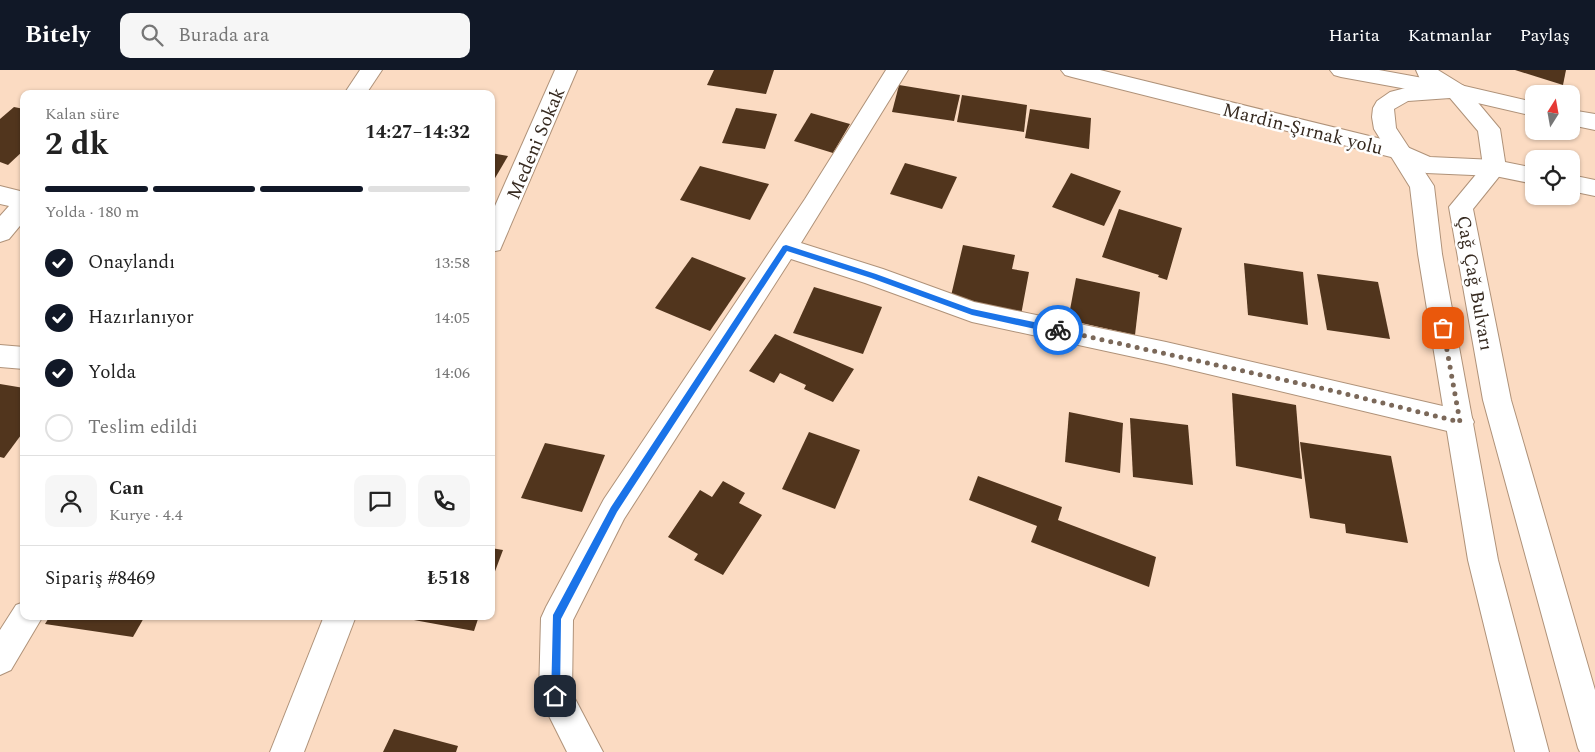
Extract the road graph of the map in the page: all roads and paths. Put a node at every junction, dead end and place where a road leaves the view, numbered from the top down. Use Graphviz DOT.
graph roads {
  1 [pos="371,70"];
  2 [pos="566,70"];
  3 [pos="898,70"];
  4 [pos="1072,70"];
  5 [pos="1341,70"];
  6 [pos="1427,70"];
  7 [pos="358,90"];
  8 [pos="1456,91"];
  9 [pos="1525,107"];
  10 [pos="1580,119"];
  11 [pos="1595,122"];
  12 [pos="1398,151"];
  13 [pos="1495,168"];
  14 [pos="1525,174"];
  15 [pos="1580,185"];
  16 [pos="1595,188"];
  17 [pos="0,195"];
  18 [pos="20,202"];
  19 [pos="20,208"];
  20 [pos="0,233"];
  21 [pos="495,234"];
  22 [pos="786,248"];
  23 [pos="0,356"];
  24 [pos="20,358"];
  25 [pos="1460,422"];
  26 [pos="24,620"];
  27 [pos="338,620"];
  28 [pos="0,659"];
  29 [pos="1595,748"];
  30 [pos="287,752"];
  31 [pos="586,752"];
  32 [pos="1532,752"];
  1 -- 7 [label="main road"];
  2 -- 21 [label="main road, Medeni Sokak"];
  3 -- 22 [label="main road"];
  4 -- 12 [label="main road, Mardin-Şırnak yolu"];
  5 -- 8 [label="main road"];
  6 -- 8 [label="main road"];
  8 -- 9 [label="main road"];
  8 -- 12 [label="main road, Çağ Çağ Bulvarı"];
  8 -- 13 [label="main road"];
  10 -- 11 [label="main road"];
  12 -- 13 [label="main road, Mardin-Şırnak yolu"];
  12 -- 25 [label="main road, Çağ Çağ Bulvarı"];
  13 -- 14 [label="main road, Mardin-Şırnak yolu"];
  13 -- 29 [label="main road, Çağ Çağ Bulvarı"];
  15 -- 16 [label="main road"];
  17 -- 18 [label="main road"];
  19 -- 20 [label="main road"];
  22 -- 25 [label="main road"];
  22 -- 31 [label="main road"];
  23 -- 24 [label="main road"];
  25 -- 32 [label="main road, Çağ Çağ Bulvarı"];
  26 -- 28 [label="main road"];
  27 -- 30 [label="main road"];
}
